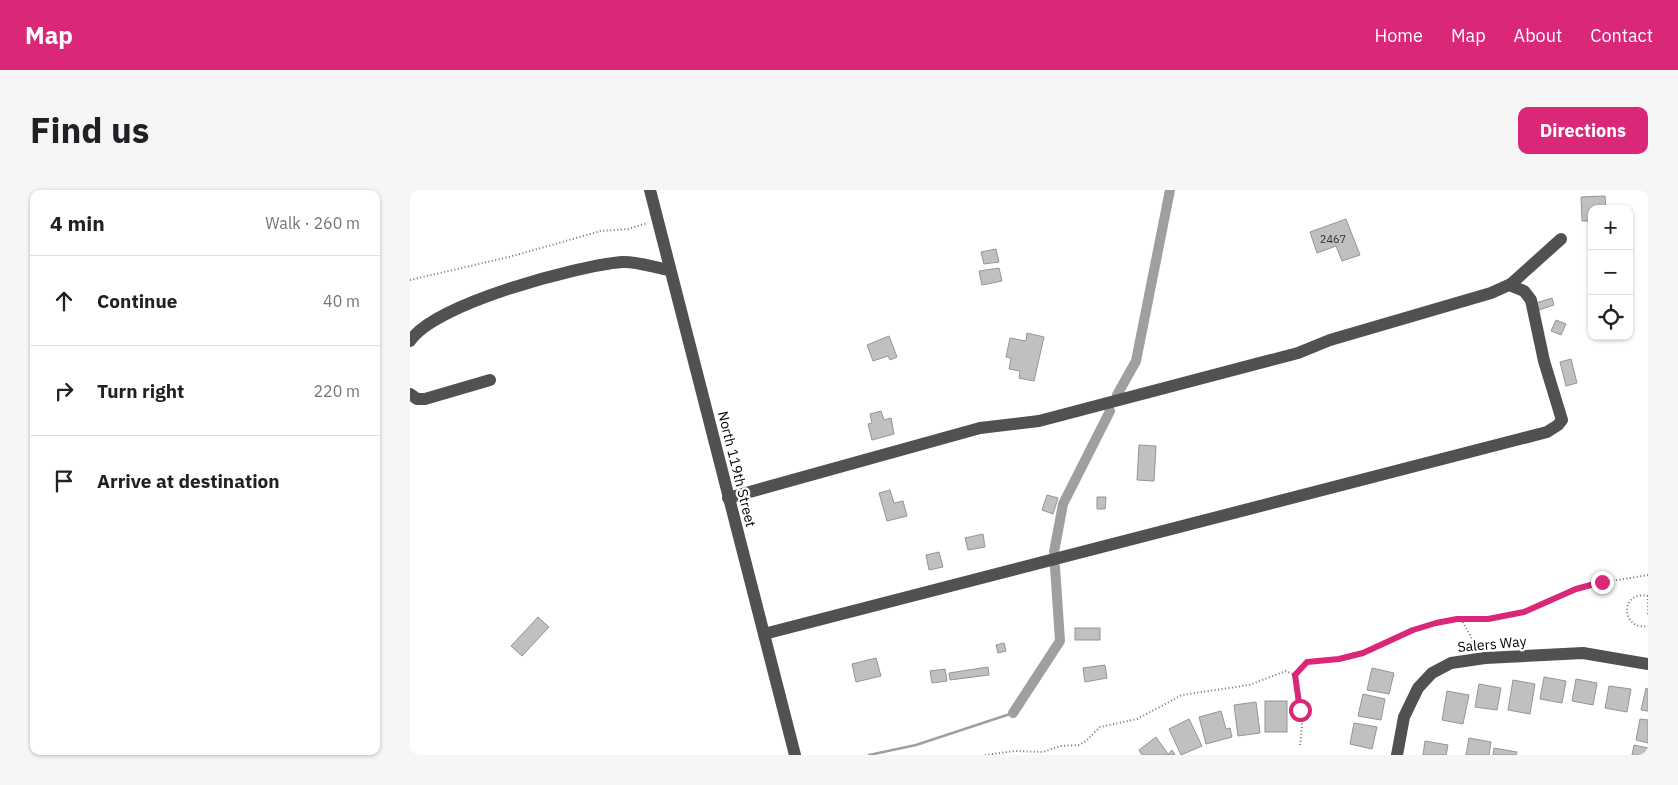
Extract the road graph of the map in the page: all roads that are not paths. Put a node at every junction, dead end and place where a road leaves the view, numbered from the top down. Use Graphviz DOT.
graph roads {
  1 [pos="650,190"];
  2 [pos="1561,239"];
  3 [pos="670,270"];
  4 [pos="1509,285"];
  5 [pos="410,341"];
  6 [pos="490,380"];
  7 [pos="410,394"];
  8 [pos="728,498"];
  9 [pos="764,634"];
  10 [pos="1648,664"];
  11 [pos="796,755"];
  12 [pos="1397,755"];
  1 -- 3 [label="street, North 119th Street"];
  2 -- 4 [label="street"];
  3 -- 5 [label="street"];
  3 -- 8 [label="street, North 119th Street"];
  4 -- 8 [label="street"];
  4 -- 9 [label="street"];
  6 -- 7 [label="street"];
  8 -- 9 [label="street, North 119th Street"];
  9 -- 11 [label="street, North 119th Street"];
  10 -- 12 [label="street, Salers Way"];
}
